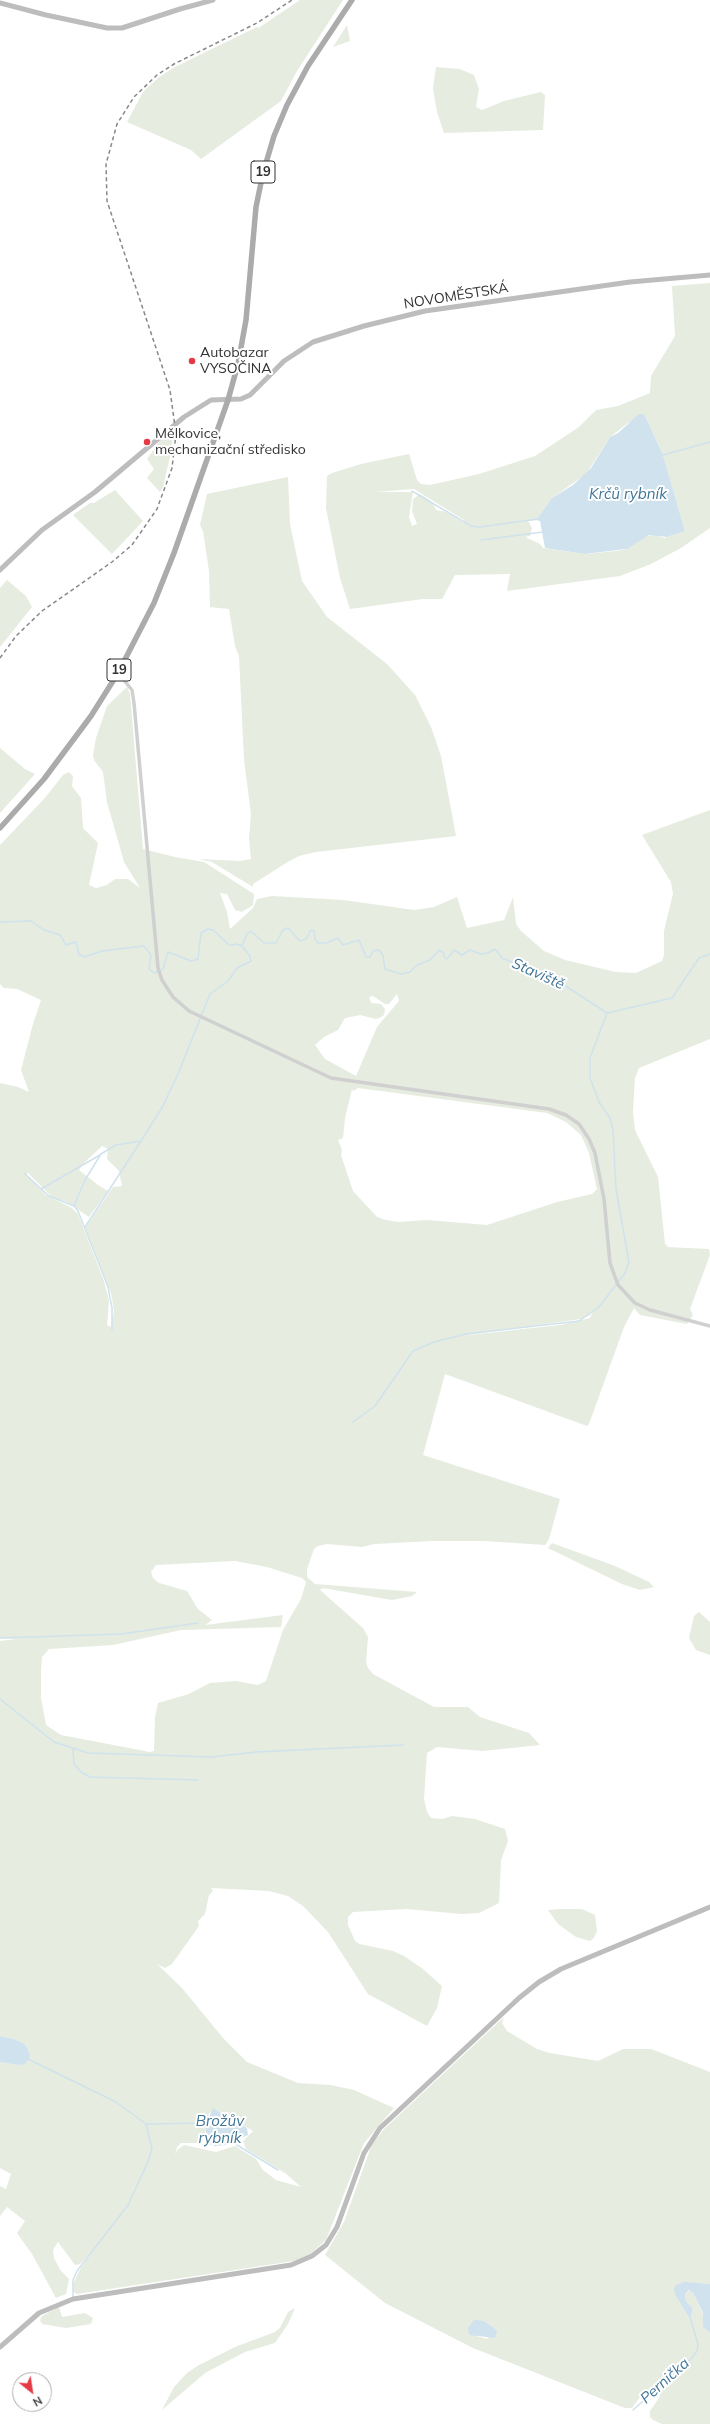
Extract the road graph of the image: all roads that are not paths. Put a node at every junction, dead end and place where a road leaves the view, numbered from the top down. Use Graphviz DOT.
graph roads {
  1 [pos="213,0"];
  2 [pos="352,0"];
  3 [pos="0,3"];
  4 [pos="710,275"];
  5 [pos="228,400"];
  6 [pos="0,570"];
  7 [pos="118,673"];
  8 [pos="0,828"];
  9 [pos="710,1326"];
  10 [pos="710,1907"];
  11 [pos="0,2347"];
  1 -- 3 [label="street"];
  2 -- 5 [label="main road, 19"];
  4 -- 5 [label="street, NOVOMĚSTSKÁ"];
  5 -- 6 [label="street, NOVOMĚSTSKÁ"];
  5 -- 7 [label="main road, 19"];
  7 -- 8 [label="main road, 19"];
  7 -- 9 [label="street"];
  10 -- 11 [label="street"];
}
